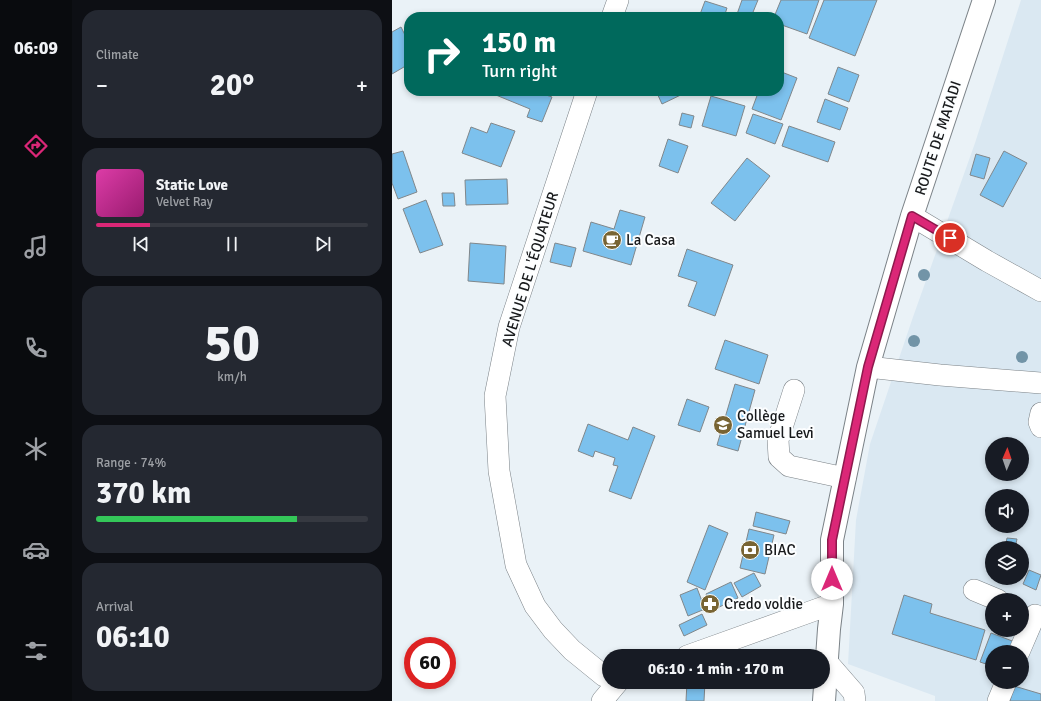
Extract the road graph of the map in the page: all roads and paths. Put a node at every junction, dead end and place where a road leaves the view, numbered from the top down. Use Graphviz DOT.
graph roads {
  1 [pos="618,0"];
  2 [pos="984,0"];
  3 [pos="614,12"];
  4 [pos="585,96"];
  5 [pos="912,216"];
  6 [pos="1041,291"];
  7 [pos="868,367"];
  8 [pos="1041,383"];
  9 [pos="794,390"];
  10 [pos="1041,413"];
  11 [pos="1041,427"];
  12 [pos="845,478"];
  13 [pos="974,590"];
  14 [pos="985,595"];
  15 [pos="832,604"];
  16 [pos="1033,614"];
  17 [pos="1022,645"];
  18 [pos="707,649"];
  19 [pos="828,649"];
  20 [pos="830,665"];
  21 [pos="602,674"];
  22 [pos="612,689"];
  23 [pos="825,689"];
  24 [pos="1003,689"];
  25 [pos="602,701"];
  26 [pos="824,701"];
  27 [pos="855,701"];
  28 [pos="998,701"];
  1 -- 3 [label="street"];
  2 -- 5 [label="main road, ROUTE DE MATADI"];
  4 -- 21 [label="street, AVENUE DE L'ÉQUATEUR"];
  5 -- 6 [label="street"];
  5 -- 7 [label="main road, ROUTE DE MATADI"];
  7 -- 8 [label="street"];
  7 -- 12 [label="main road, ROUTE DE MATADI"];
  9 -- 12 [label="street"];
  10 -- 11 [label="street"];
  12 -- 15 [label="main road, ROUTE DE MATADI"];
  13 -- 14 [label="street"];
  15 -- 18 [label="street"];
  15 -- 19 [label="main road, ROUTE DE MATADI"];
  16 -- 17 [label="street"];
  20 -- 27 [label="street"];
  22 -- 25 [label="street"];
  23 -- 26 [label="main road, ROUTE DE MATADI"];
  24 -- 28 [label="street"];
}
